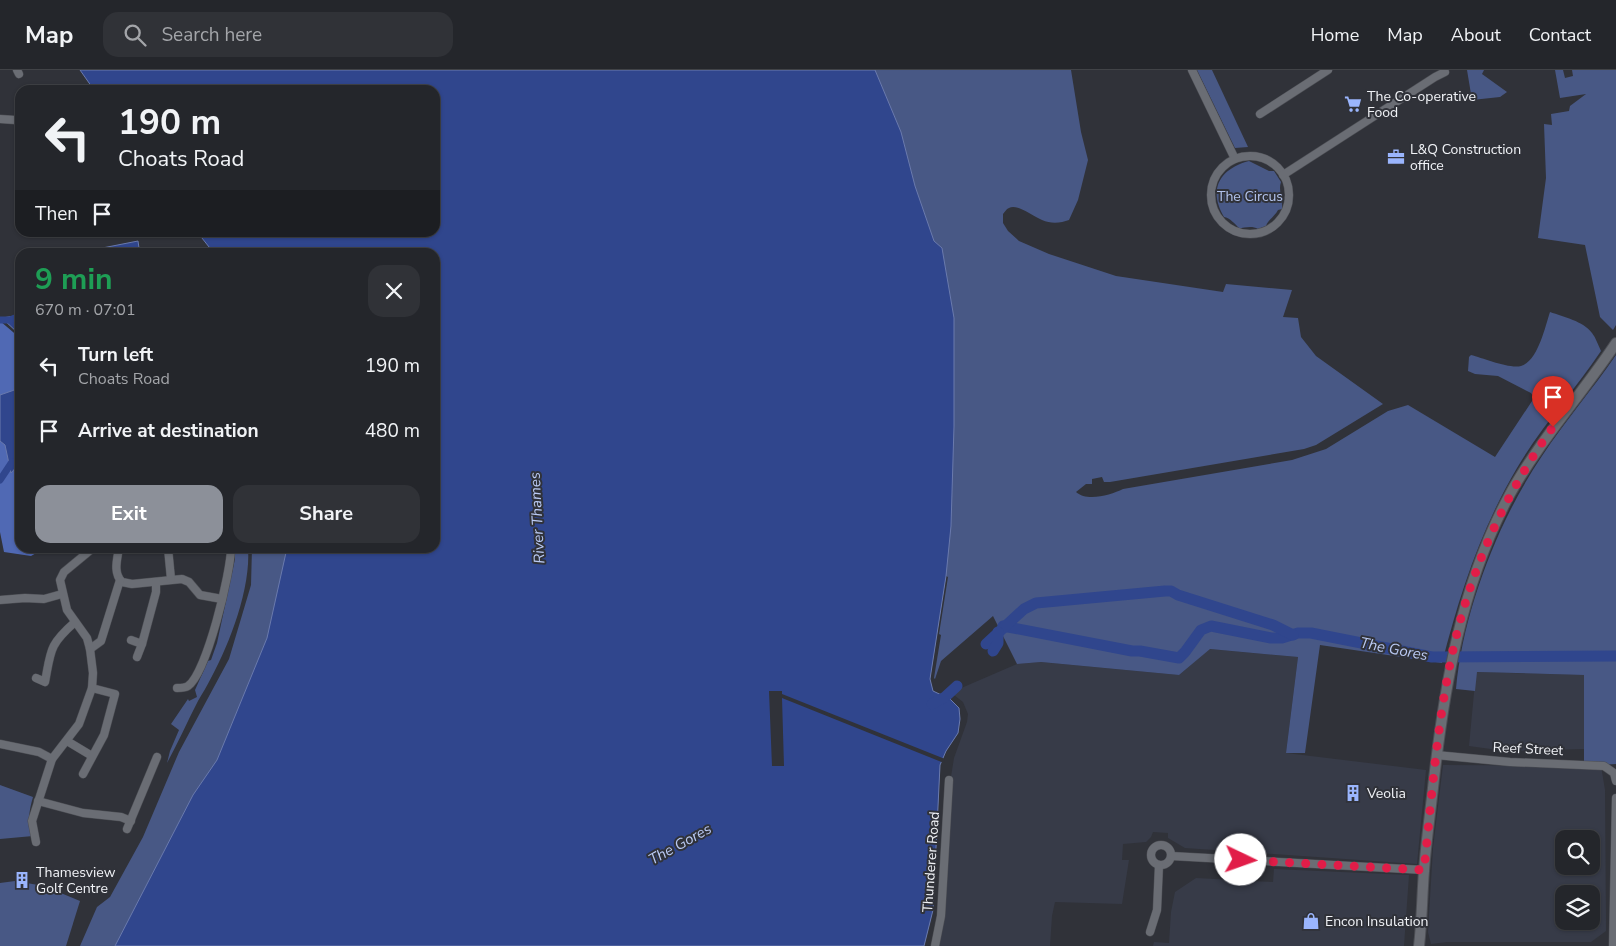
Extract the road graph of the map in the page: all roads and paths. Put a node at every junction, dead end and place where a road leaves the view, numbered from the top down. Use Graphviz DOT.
graph roads {
  1 [pos="1192,70"];
  2 [pos="1328,70"];
  3 [pos="1445,72"];
  4 [pos="1260,114"];
  5 [pos="0,119"];
  6 [pos="15,120"];
  7 [pos="1234,160"];
  8 [pos="1283,175"];
  9 [pos="1616,343"];
  10 [pos="87,553"];
  11 [pos="118,553"];
  12 [pos="168,553"];
  13 [pos="232,553"];
  14 [pos="171,579"];
  15 [pos="120,580"];
  16 [pos="156,582"];
  17 [pos="62,594"];
  18 [pos="222,598"];
  19 [pos="0,600"];
  20 [pos="74,622"];
  21 [pos="131,640"];
  22 [pos="142,644"];
  23 [pos="90,649"];
  24 [pos="137,658"];
  25 [pos="36,678"];
  26 [pos="92,688"];
  27 [pos="177,688"];
  28 [pos="67,741"];
  29 [pos="0,744"];
  30 [pos="1436,755"];
  31 [pos="92,756"];
  32 [pos="157,758"];
  33 [pos="52,759"];
  34 [pos="83,774"];
  35 [pos="949,780"];
  36 [pos="1616,781"];
  37 [pos="1616,798"];
  38 [pos="38,801"];
  39 [pos="130,821"];
  40 [pos="127,829"];
  41 [pos="36,842"];
  42 [pos="1171,856"];
  43 [pos="1159,865"];
  44 [pos="1424,870"];
  45 [pos="1150,932"];
  46 [pos="935,946"];
  47 [pos="1419,946"];
  48 [pos="1613,946"];
  1 -- 7 [label="street"];
  2 -- 4 [label="street"];
  3 -- 8 [label="street"];
  5 -- 6 [label="street"];
  7 -- 8 [label="street"];
  7 -- 8 [label="street"];
  9 -- 30 [label="street"];
  10 -- 17 [label="street"];
  11 -- 15 [label="street"];
  12 -- 14 [label="street"];
  13 -- 18 [label="street"];
  14 -- 16 [label="street"];
  14 -- 18 [label="street"];
  15 -- 16 [label="street"];
  15 -- 23 [label="street"];
  16 -- 22 [label="street"];
  17 -- 19 [label="street"];
  17 -- 20 [label="street"];
  18 -- 27 [label="street"];
  20 -- 23 [label="street"];
  20 -- 25 [label="street"];
  21 -- 22 [label="street"];
  22 -- 24 [label="street"];
  23 -- 26 [label="street"];
  26 -- 28 [label="street"];
  26 -- 31 [label="street"];
  28 -- 31 [label="street"];
  28 -- 33 [label="street"];
  29 -- 33 [label="street"];
  30 -- 36 [label="street, Reef Street"];
  30 -- 44 [label="street"];
  31 -- 34 [label="street"];
  32 -- 39 [label="street"];
  33 -- 38 [label="street"];
  35 -- 46 [label="street, Thunderer Road"];
  37 -- 48 [label="street"];
  38 -- 39 [label="street"];
  38 -- 41 [label="street"];
  39 -- 40 [label="street"];
  42 -- 43 [label="street"];
  42 -- 43 [label="street"];
  42 -- 44 [label="street"];
  43 -- 45 [label="street"];
  44 -- 47 [label="street"];
}
